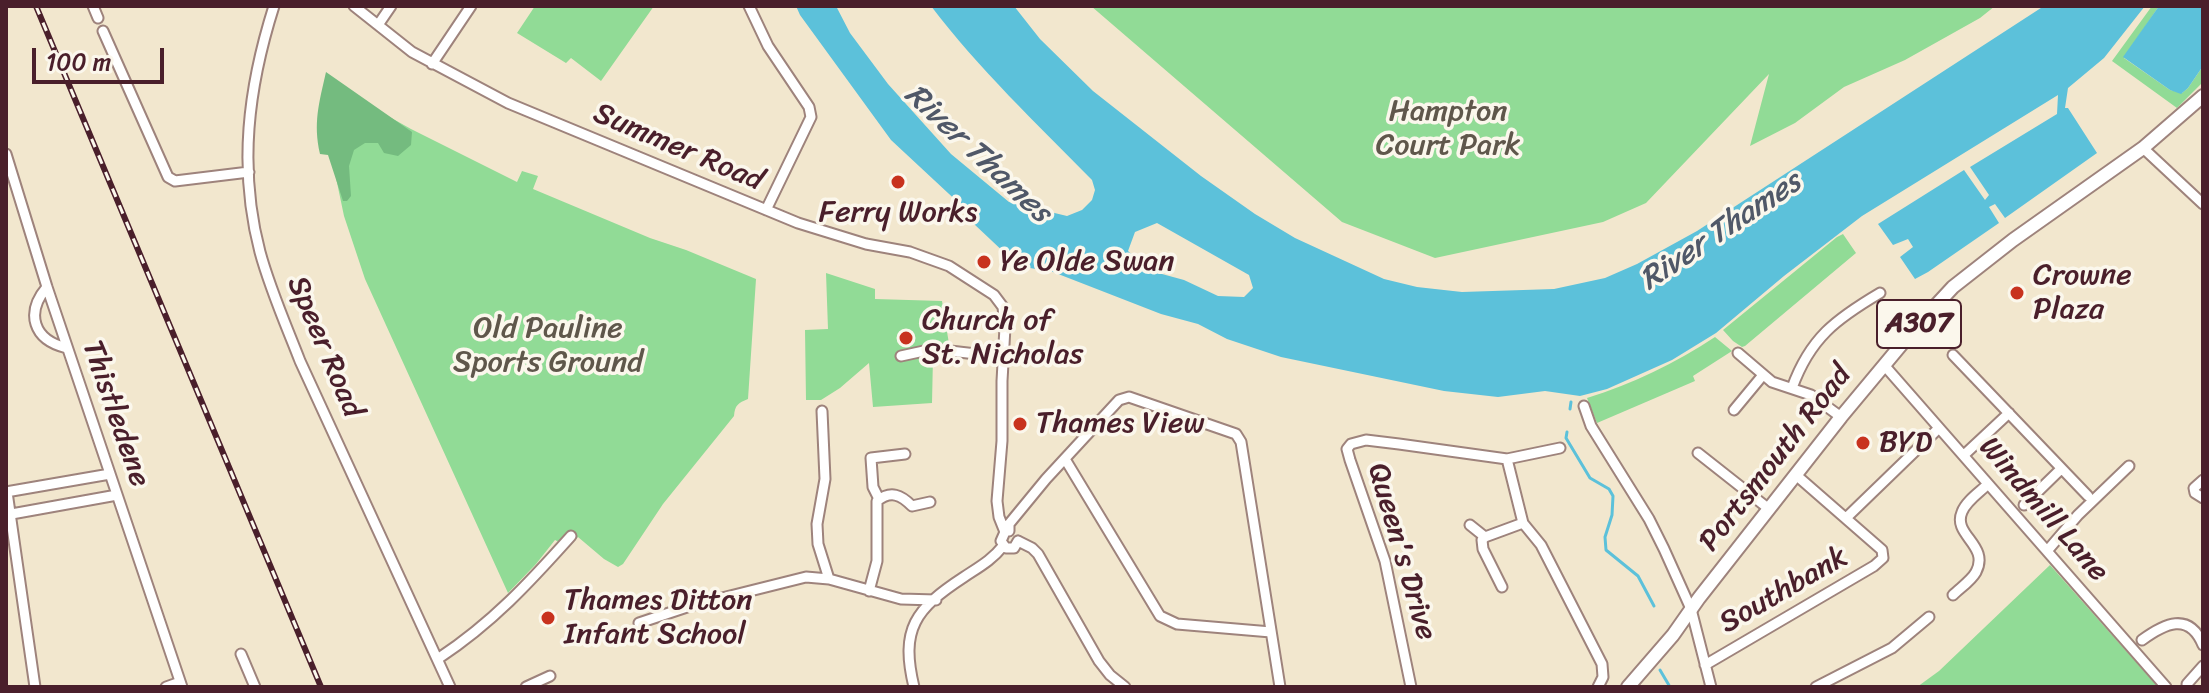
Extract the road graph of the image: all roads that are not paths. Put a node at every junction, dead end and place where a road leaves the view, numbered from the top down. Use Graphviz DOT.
graph roads {
  1 [pos="93,6"];
  2 [pos="274,6"];
  3 [pos="354,6"];
  4 [pos="391,6"];
  5 [pos="471,6"];
  6 [pos="749,6"];
  7 [pos="98,18"];
  8 [pos="378,25"];
  9 [pos="103,31"];
  10 [pos="432,64"];
  11 [pos="2203,96"];
  12 [pos="2143,148"];
  13 [pos="6,154"];
  14 [pos="249,172"];
  15 [pos="2203,204"];
  16 [pos="766,210"];
  17 [pos="47,287"];
  18 [pos="1880,293"];
  19 [pos="67,348"];
  20 [pos="1738,353"];
  21 [pos="1953,355"];
  22 [pos="901,356"];
  23 [pos="1002,357"];
  24 [pos="1884,365"];
  25 [pos="1763,375"];
  26 [pos="1792,388"];
  27 [pos="1584,406"];
  28 [pos="1734,410"];
  29 [pos="822,411"];
  30 [pos="2009,413"];
  31 [pos="1841,417"];
  32 [pos="1939,428"];
  33 [pos="1560,448"];
  34 [pos="1698,453"];
  35 [pos="905,454"];
  36 [pos="1964,455"];
  37 [pos="1065,459"];
  38 [pos="1507,459"];
  39 [pos="2129,466"];
  40 [pos="2061,469"];
  41 [pos="110,474"];
  42 [pos="1796,475"];
  43 [pos="2203,480"];
  44 [pos="1988,484"];
  45 [pos="6,492"];
  46 [pos="117,495"];
  47 [pos="2088,496"];
  48 [pos="2203,498"];
  49 [pos="879,499"];
  50 [pos="930,502"];
  51 [pos="2024,505"];
  52 [pos="1769,509"];
  53 [pos="8,514"];
  54 [pos="1846,518"];
  55 [pos="1523,523"];
  56 [pos="1470,525"];
  57 [pos="1007,532"];
  58 [pos="571,536"];
  59 [pos="1485,537"];
  60 [pos="1018,541"];
  61 [pos="1003,546"];
  62 [pos="2047,551"];
  63 [pos="829,579"];
  64 [pos="1502,587"];
  65 [pos="869,591"];
  66 [pos="1953,595"];
  67 [pos="901,599"];
  68 [pos="936,600"];
  69 [pos="1691,609"];
  70 [pos="1929,617"];
  71 [pos="914,621"];
  72 [pos="639,623"];
  73 [pos="2199,628"];
  74 [pos="1271,632"];
  75 [pos="2142,640"];
  76 [pos="2203,645"];
  77 [pos="241,654"];
  78 [pos="439,658"];
  79 [pos="1705,665"];
  80 [pos="2203,666"];
  81 [pos="544,681"];
  82 [pos="181,684"];
  83 [pos="2187,684"];
  84 [pos="1123,686"];
  85 [pos="35,687"];
  86 [pos="166,687"];
  87 [pos="255,687"];
  88 [pos="450,687"];
  89 [pos="526,687"];
  90 [pos="914,687"];
  91 [pos="1280,687"];
  92 [pos="1411,687"];
  93 [pos="1598,687"];
  94 [pos="1628,687"];
  95 [pos="1711,687"];
  96 [pos="1816,687"];
  97 [pos="2166,687"];
  1 -- 7 [label="street"];
  2 -- 14 [label="street, Speer Road"];
  3 -- 8 [label="street, Summer Road"];
  4 -- 8 [label="street"];
  5 -- 10 [label="street"];
  6 -- 16 [label="street"];
  8 -- 10 [label="street, Summer Road"];
  9 -- 14 [label="street"];
  10 -- 16 [label="street, Summer Road"];
  11 -- 12 [label="main road, Portsmouth Road / A307"];
  12 -- 15 [label="street"];
  12 -- 24 [label="main road, Portsmouth Road / A307"];
  13 -- 17 [label="street, Thistledene"];
  14 -- 78 [label="street, Speer Road"];
  16 -- 23 [label="street, Summer Road"];
  17 -- 19 [label="street, Thistledene"];
  17 -- 19 [label="street"];
  18 -- 26 [label="street"];
  19 -- 41 [label="street, Thistledene"];
  20 -- 25 [label="street"];
  21 -- 30 [label="street"];
  22 -- 23 [label="street"];
  23 -- 57 [label="street"];
  24 -- 31 [label="main road, Portsmouth Road / A307"];
  24 -- 32 [label="street, Windmill Lane"];
  25 -- 26 [label="street"];
  25 -- 28 [label="street"];
  26 -- 31 [label="street"];
  27 -- 69 [label="street"];
  29 -- 63 [label="street"];
  30 -- 36 [label="street"];
  30 -- 40 [label="street"];
  31 -- 42 [label="main road, Portsmouth Road / A307"];
  32 -- 36 [label="street, Windmill Lane"];
  32 -- 54 [label="street"];
  33 -- 38 [label="street"];
  34 -- 52 [label="street"];
  35 -- 49 [label="street"];
  36 -- 44 [label="street, Windmill Lane"];
  37 -- 57 [label="street"];
  37 -- 74 [label="street"];
  37 -- 74 [label="street"];
  38 -- 55 [label="street"];
  38 -- 92 [label="street, Queen's Drive"];
  39 -- 62 [label="street"];
  40 -- 47 [label="street"];
  40 -- 51 [label="street"];
  41 -- 45 [label="street"];
  41 -- 46 [label="street, Thistledene"];
  42 -- 52 [label="main road, Portsmouth Road / A307"];
  42 -- 54 [label="street"];
  43 -- 48 [label="street"];
  44 -- 62 [label="street, Windmill Lane"];
  44 -- 66 [label="street"];
  45 -- 53 [label="street"];
  46 -- 53 [label="street"];
  46 -- 82 [label="street, Thistledene"];
  49 -- 50 [label="street"];
  49 -- 65 [label="street"];
  52 -- 69 [label="main road, Portsmouth Road / A307"];
  53 -- 85 [label="street"];
  54 -- 79 [label="street, Southbank"];
  55 -- 59 [label="street"];
  55 -- 93 [label="street"];
  56 -- 59 [label="street"];
  57 -- 60 [label="street"];
  57 -- 61 [label="street"];
  58 -- 78 [label="street"];
  59 -- 64 [label="street"];
  60 -- 61 [label="street"];
  60 -- 84 [label="street"];
  61 -- 68 [label="street"];
  62 -- 97 [label="street, Windmill Lane"];
  63 -- 65 [label="street"];
  63 -- 72 [label="street"];
  65 -- 67 [label="street"];
  67 -- 68 [label="street"];
  67 -- 71 [label="street"];
  68 -- 71 [label="street"];
  69 -- 79 [label="street"];
  69 -- 94 [label="main road, Portsmouth Road / A307"];
  70 -- 96 [label="street"];
  71 -- 90 [label="street"];
  73 -- 75 [label="street"];
  73 -- 76 [label="street"];
  74 -- 91 [label="street"];
  77 -- 87 [label="street"];
  78 -- 88 [label="street, Speer Road"];
  79 -- 95 [label="street"];
  80 -- 83 [label="street"];
  81 -- 89 [label="street"];
  82 -- 86 [label="street"];
}
